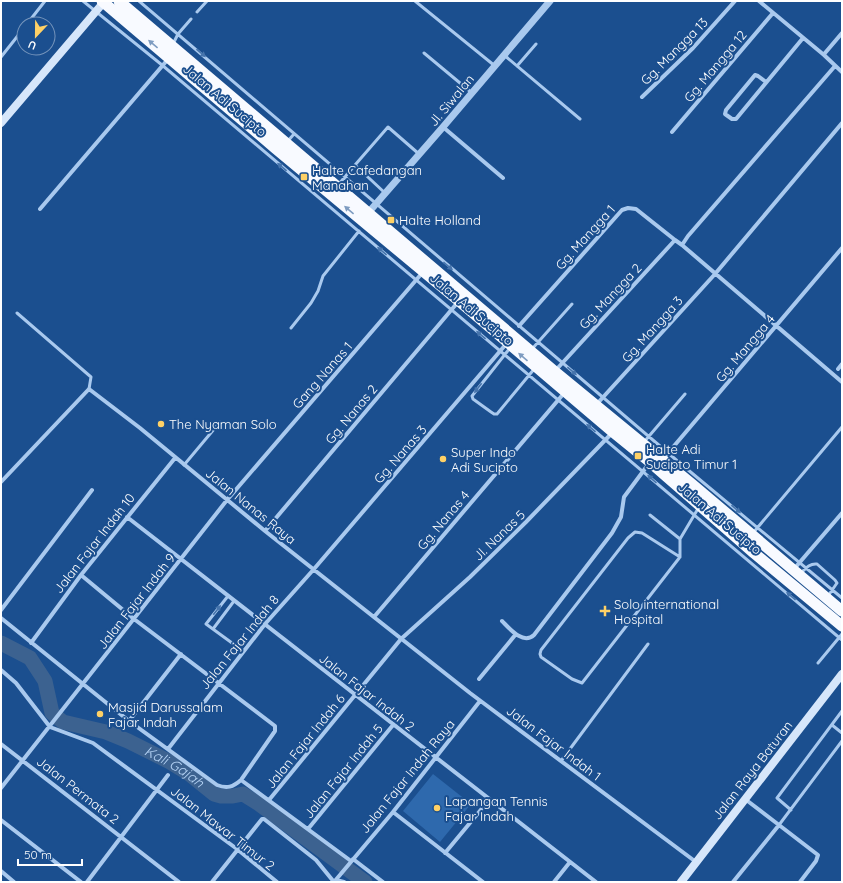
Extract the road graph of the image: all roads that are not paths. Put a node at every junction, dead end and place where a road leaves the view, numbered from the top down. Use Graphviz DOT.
graph roads {
  1 [pos="45,1"];
  2 [pos="83,1"];
  3 [pos="119,1"];
  4 [pos="139,1"];
  5 [pos="207,1"];
  6 [pos="415,1"];
  7 [pos="550,1"];
  8 [pos="735,1"];
  9 [pos="759,1"];
  10 [pos="103,2"];
  11 [pos="96,11"];
  12 [pos="197,12"];
  13 [pos="773,13"];
  14 [pos="33,16"];
  15 [pos="191,19"];
  16 [pos="842,33"];
  17 [pos="178,34"];
  18 [pos="16,38"];
  19 [pos="803,38"];
  20 [pos="536,44"];
  21 [pos="424,53"];
  22 [pos="825,53"];
  23 [pos="504,55"];
  24 [pos="167,56"];
  25 [pos="1,57"];
  26 [pos="495,66"];
  27 [pos="517,66"];
  28 [pos="835,66"];
  29 [pos="842,72"];
  30 [pos="766,82"];
  31 [pos="472,93"];
  32 [pos="642,97"];
  33 [pos="580,119"];
  34 [pos="1,123"];
  35 [pos="842,123"];
  36 [pos="443,127"];
  37 [pos="672,132"];
  38 [pos="294,134"];
  39 [pos="286,143"];
  40 [pos="420,154"];
  41 [pos="355,165"];
  42 [pos="344,177"];
  43 [pos="503,178"];
  44 [pos="337,186"];
  45 [pos="386,193"];
  46 [pos="376,204"];
  47 [pos="40,209"];
  48 [pos="368,213"];
  49 [pos="359,232"];
  50 [pos="675,240"];
  51 [pos="682,245"];
  52 [pos="842,248"];
  53 [pos="422,251"];
  54 [pos="437,256"];
  55 [pos="423,272"];
  56 [pos="715,274"];
  57 [pos="572,304"];
  58 [pos="456,306"];
  59 [pos="500,309"];
  60 [pos="17,313"];
  61 [pos="493,318"];
  62 [pos="777,326"];
  63 [pos="291,328"];
  64 [pos="509,343"];
  65 [pos="534,346"];
  66 [pos="562,362"];
  67 [pos="842,364"];
  68 [pos="541,365"];
  69 [pos="838,369"];
  70 [pos="554,371"];
  71 [pos="842,382"];
  72 [pos="89,389"];
  73 [pos="685,394"];
  74 [pos="561,395"];
  75 [pos="600,401"];
  76 [pos="220,422"];
  77 [pos="842,427"];
  78 [pos="609,436"];
  79 [pos="642,443"];
  80 [pos="175,458"];
  81 [pos="626,458"];
  82 [pos="656,460"];
  83 [pos="184,465"];
  84 [pos="675,471"];
  85 [pos="1,482"];
  86 [pos="662,488"];
  87 [pos="92,490"];
  88 [pos="681,497"];
  89 [pos="227,500"];
  90 [pos="700,506"];
  91 [pos="842,513"];
  92 [pos="650,515"];
  93 [pos="694,516"];
  94 [pos="127,517"];
  95 [pos="265,531"];
  96 [pos="755,531"];
  97 [pos="680,539"];
  98 [pos="730,539"];
  99 [pos="680,557"];
  100 [pos="180,560"];
  101 [pos="796,566"];
  102 [pos="314,569"];
  103 [pos="81,575"];
  104 [pos="830,594"];
  105 [pos="228,596"];
  106 [pos="842,598"];
  107 [pos="234,601"];
  108 [pos="811,606"];
  109 [pos="1,610"];
  110 [pos="842,611"];
  111 [pos="374,617"];
  112 [pos="1,618"];
  113 [pos="134,619"];
  114 [pos="502,621"];
  115 [pos="264,624"];
  116 [pos="842,626"];
  117 [pos="213,628"];
  118 [pos="516,634"];
  119 [pos="842,634"];
  120 [pos="401,639"];
  121 [pos="841,639"];
  122 [pos="31,643"];
  123 [pos="648,644"];
  124 [pos="243,651"];
  125 [pos="181,654"];
  126 [pos="818,663"];
  127 [pos="1,670"];
  128 [pos="842,674"];
  129 [pos="479,679"];
  130 [pos="218,683"];
  131 [pos="84,684"];
  132 [pos="355,695"];
  133 [pos="480,701"];
  134 [pos="842,711"];
  135 [pos="129,721"];
  136 [pos="393,725"];
  137 [pos="832,725"];
  138 [pos="51,726"];
  139 [pos="842,733"];
  140 [pos="842,741"];
  141 [pos="1,744"];
  142 [pos="168,749"];
  143 [pos="434,758"];
  144 [pos="23,760"];
  145 [pos="561,761"];
  146 [pos="168,775"];
  147 [pos="241,780"];
  148 [pos="1,788"];
  149 [pos="157,789"];
  150 [pos="744,799"];
  151 [pos="269,800"];
  152 [pos="489,800"];
  153 [pos="791,810"];
  154 [pos="393,812"];
  155 [pos="1,820"];
  156 [pos="780,825"];
  157 [pos="308,829"];
  158 [pos="121,836"];
  159 [pos="238,849"];
  160 [pos="445,853"];
  161 [pos="351,861"];
  162 [pos="570,862"];
  163 [pos="696,862"];
  164 [pos="1,871"];
  165 [pos="272,878"];
  166 [pos="335,881"];
  167 [pos="14,882"];
  168 [pos="81,882"];
  169 [pos="87,882"];
  170 [pos="179,882"];
  171 [pos="212,882"];
  172 [pos="269,882"];
  173 [pos="277,882"];
  174 [pos="344,882"];
  175 [pos="383,882"];
  176 [pos="483,882"];
  177 [pos="554,882"];
  178 [pos="596,882"];
  179 [pos="682,882"];
  180 [pos="733,882"];
  181 [pos="800,882"];
  1 -- 14 [label="lane"];
  2 -- 11 [label="lane, Jalan Adi Sucipto"];
  3 -- 24 [label="highway, Jalan Adi Sucipto"];
  4 -- 17 [label="lane, Jalan Adi Sucipto"];
  5 -- 12 [label="lane"];
  6 -- 26 [label="lane"];
  7 -- 23 [label="street, Jl. Siwalan"];
  8 -- 32 [label="street, Gg. Mangga 13"];
  9 -- 13 [label="street"];
  10 -- 11 [label="main road"];
  24 -- 10 [label="highway, Jalan Adi Sucipto, one-way"];
  11 -- 24 [label="lane, Jalan Adi Sucipto"];
  11 -- 34 [label="main road"];
  13 -- 19 [label="street"];
  13 -- 37 [label="street, Gg. Mangga 12"];
  15 -- 17 [label="lane"];
  16 -- 22 [label="street"];
  17 -- 24 [label="lane"];
  17 -- 38 [label="lane, Jalan Adi Sucipto, one-way"];
  18 -- 25 [label="lane"];
  19 -- 28 [label="street"];
  19 -- 30 [label="street"];
  20 -- 27 [label="lane"];
  21 -- 31 [label="lane"];
  23 -- 26 [label="street, Jl. Siwalan"];
  23 -- 27 [label="lane"];
  24 -- 39 [label="highway, Jalan Adi Sucipto"];
  24 -- 47 [label="street"];
  49 -- 24 [label="lane, Jalan Adi Sucipto, one-way"];
  55 -- 24 [label="highway, Jalan Adi Sucipto, one-way"];
  26 -- 31 [label="street, Jl. Siwalan"];
  27 -- 33 [label="lane"];
  28 -- 29 [label="street"];
  28 -- 51 [label="street"];
  30 -- 30 [label="street"];
  31 -- 36 [label="street, Jl. Siwalan"];
  35 -- 56 [label="street, Gg. Mangga 3"];
  36 -- 40 [label="street, Jl. Siwalan"];
  36 -- 43 [label="street"];
  38 -- 39 [label="lane"];
  38 -- 42 [label="lane, Jalan Adi Sucipto"];
  39 -- 44 [label="highway, Jalan Adi Sucipto"];
  40 -- 41 [label="lane"];
  40 -- 45 [label="street, Jl. Siwalan"];
  41 -- 42 [label="lane"];
  41 -- 45 [label="lane"];
  42 -- 44 [label="lane"];
  42 -- 46 [label="lane, Jalan Adi Sucipto"];
  44 -- 48 [label="highway, Jalan Adi Sucipto"];
  45 -- 46 [label="street, Jl. Siwalan"];
  46 -- 48 [label="street, Jl. Siwalan"];
  46 -- 53 [label="lane, Jalan Adi Sucipto"];
  48 -- 53 [label="highway, Jalan Adi Sucipto"];
  55 -- 49 [label="lane, Jalan Adi Sucipto, one-way"];
  49 -- 63 [label="lane"];
  50 -- 51 [label="street"];
  50 -- 64 [label="street, Gg. Mangga 1"];
  50 -- 66 [label="street, Gg. Mangga 2"];
  51 -- 56 [label="street"];
  52 -- 62 [label="street, Gg. Mangga 4"];
  53 -- 54 [label="lane, Jalan Adi Sucipto"];
  53 -- 55 [label="highway, Jalan Adi Sucipto"];
  54 -- 55 [label="lane"];
  54 -- 59 [label="lane, Jalan Adi Sucipto, one-way"];
  55 -- 58 [label="highway, Jalan Adi Sucipto"];
  55 -- 61 [label="highway, Jalan Adi Sucipto"];
  55 -- 89 [label="street, Gang Nanas 1"];
  56 -- 62 [label="street"];
  56 -- 75 [label="street, Gg. Mangga 3"];
  57 -- 65 [label="lane"];
  64 -- 58 [label="highway, Jalan Adi Sucipto, one-way"];
  58 -- 95 [label="street, Gg. Nanas 2"];
  59 -- 61 [label="lane"];
  59 -- 64 [label="lane, Jalan Adi Sucipto"];
  60 -- 72 [label="lane"];
  61 -- 64 [label="highway, Jalan Adi Sucipto"];
  62 -- 71 [label="street"];
  62 -- 82 [label="street, Gg. Mangga 4"];
  64 -- 65 [label="highway, Jalan Adi Sucipto"];
  68 -- 64 [label="highway, Jalan Adi Sucipto, one-way"];
  64 -- 68 [label="lane, one-way"];
  64 -- 102 [label="street, Gg. Nanas 3"];
  65 -- 68 [label="highway, Jalan Adi Sucipto"];
  66 -- 68 [label="lane, Jalan Adi Sucipto"];
  66 -- 70 [label="street, Gg. Mangga 2"];
  66 -- 75 [label="lane, Jalan Adi Sucipto, one-way"];
  67 -- 69 [label="street"];
  68 -- 70 [label="highway, Jalan Adi Sucipto"];
  68 -- 74 [label="highway, Jalan Adi Sucipto"];
  70 -- 75 [label="highway, Jalan Adi Sucipto"];
  72 -- 80 [label="street, Jalan Nanas Raya"];
  72 -- 85 [label="street"];
  73 -- 79 [label="lane"];
  78 -- 74 [label="highway, Jalan Adi Sucipto, one-way"];
  74 -- 111 [label="street, Gg. Nanas 4"];
  75 -- 79 [label="highway, Jalan Adi Sucipto"];
  76 -- 83 [label="lane"];
  77 -- 96 [label="lane"];
  78 -- 79 [label="highway, Jalan Adi Sucipto"];
  78 -- 81 [label="lane, Jalan Adi Sucipto"];
  78 -- 120 [label="street, Jl. Nanas 5"];
  79 -- 81 [label="lane"];
  79 -- 82 [label="highway, Jalan Adi Sucipto"];
  79 -- 82 [label="lane, Jalan Adi Sucipto"];
  80 -- 83 [label="street, Jalan Nanas Raya"];
  80 -- 94 [label="street, Jalan Fajar Indah 10"];
  81 -- 82 [label="lane, Jalan Adi Sucipto"];
  82 -- 84 [label="highway, Jalan Adi Sucipto"];
  82 -- 84 [label="lane, Jalan Adi Sucipto"];
  86 -- 82 [label="lane, Jalan Adi Sucipto, one-way"];
  82 -- 118 [label="street, Gg. Mangga 4"];
  83 -- 89 [label="street, Jalan Nanas Raya"];
  84 -- 86 [label="lane"];
  84 -- 88 [label="highway, Jalan Adi Sucipto"];
  84 -- 96 [label="highway, Jalan Adi Sucipto, one-way"];
  86 -- 88 [label="lane, Jalan Adi Sucipto"];
  87 -- 109 [label="street"];
  88 -- 90 [label="highway, Jalan Adi Sucipto"];
  88 -- 93 [label="lane, Jalan Adi Sucipto"];
  89 -- 95 [label="street, Jalan Nanas Raya"];
  89 -- 100 [label="street, Jalan Fajar Indah 9"];
  90 -- 93 [label="lane"];
  90 -- 98 [label="highway, Jalan Adi Sucipto"];
  91 -- 101 [label="street"];
  92 -- 97 [label="lane"];
  93 -- 97 [label="lane"];
  93 -- 98 [label="lane, Jalan Adi Sucipto"];
  94 -- 100 [label="street, Jalan Fajar Indah 2"];
  94 -- 103 [label="street, Jalan Fajar Indah 10"];
  95 -- 102 [label="street, Jalan Nanas Raya"];
  96 -- 101 [label="highway, Jalan Adi Sucipto"];
  97 -- 99 [label="lane"];
  108 -- 98 [label="highway, Jalan Adi Sucipto, one-way"];
  99 -- 99 [label="lane"];
  100 -- 105 [label="street, Jalan Fajar Indah 2"];
  100 -- 113 [label="street, Jalan Fajar Indah 9"];
  101 -- 104 [label="highway, Jalan Adi Sucipto"];
  101 -- 104 [label="lane"];
  102 -- 111 [label="street, Jalan Nanas Raya"];
  102 -- 115 [label="street, Jalan Fajar Indah 8"];
  103 -- 113 [label="street"];
  103 -- 122 [label="street, Jalan Fajar Indah 10"];
  104 -- 106 [label="lane, Jalan Adi Sucipto"];
  104 -- 110 [label="highway, Jalan Adi Sucipto"];
  105 -- 107 [label="street, Jalan Fajar Indah 2"];
  117 -- 105 [label="lane, one-way"];
  107 -- 115 [label="street, Jalan Fajar Indah 2"];
  107 -- 117 [label="lane"];
  108 -- 116 [label="highway, Jalan Adi Sucipto"];
  108 -- 121 [label="lane, Jalan Adi Sucipto"];
  111 -- 120 [label="street, Jalan Nanas Raya"];
  112 -- 122 [label="street"];
  113 -- 125 [label="street"];
  113 -- 131 [label="street, Jalan Fajar Indah 9"];
  114 -- 118 [label="street"];
  115 -- 124 [label="street, Jalan Fajar Indah 8"];
  115 -- 132 [label="street, Jalan Fajar Indah 2"];
  117 -- 124 [label="lane"];
  118 -- 129 [label="street"];
  119 -- 121 [label="lane"];
  120 -- 132 [label="street, Jalan Fajar Indah 6"];
  120 -- 133 [label="street, Jalan Fajar Indah 1"];
  121 -- 126 [label="lane"];
  122 -- 131 [label="street"];
  123 -- 145 [label="lane"];
  124 -- 130 [label="street, Jalan Fajar Indah 8"];
  125 -- 130 [label="street"];
  125 -- 135 [label="street"];
  127 -- 138 [label="street"];
  128 -- 150 [label="main road, Jalan Raya Baturan"];
  130 -- 142 [label="street, Jalan Fajar Indah 8"];
  130 -- 147 [label="street"];
  131 -- 135 [label="street"];
  131 -- 138 [label="street, Jalan Fajar Indah 9"];
  132 -- 136 [label="street, Jalan Fajar Indah 2"];
  132 -- 151 [label="street, Jalan Fajar Indah 6"];
  133 -- 143 [label="street, Jalan Fajar Indah Raya"];
  133 -- 145 [label="street, Jalan Fajar Indah 1"];
  134 -- 137 [label="lane"];
  135 -- 142 [label="street"];
  136 -- 143 [label="street, Jalan Fajar Indah 2"];
  136 -- 157 [label="street, Jalan Fajar Indah 5"];
  137 -- 139 [label="lane"];
  137 -- 153 [label="lane"];
  138 -- 144 [label="street, Jalan Fajar Indah 9"];
  138 -- 149 [label="street, Jalan Mawar Timur 2"];
  140 -- 153 [label="lane"];
  141 -- 144 [label="street, Jalan Permata 2"];
  142 -- 147 [label="street"];
  143 -- 152 [label="street, Jalan Fajar Indah 2"];
  143 -- 154 [label="street, Jalan Fajar Indah Raya"];
  144 -- 148 [label="street, Jalan Fajar Indah 9"];
  144 -- 158 [label="street, Jalan Permata 2"];
  145 -- 163 [label="street, Jalan Fajar Indah 1"];
  146 -- 149 [label="street"];
  147 -- 151 [label="street"];
  149 -- 158 [label="street"];
  149 -- 159 [label="street, Jalan Mawar Timur 2"];
  150 -- 156 [label="street"];
  150 -- 163 [label="main road, Jalan Raya Baturan"];
  151 -- 157 [label="street"];
  152 -- 160 [label="street"];
  152 -- 162 [label="street, Jalan Fajar Indah 2"];
  153 -- 156 [label="lane"];
  154 -- 160 [label="street"];
  154 -- 161 [label="street, Jalan Fajar Indah Raya"];
  155 -- 168 [label="street"];
  156 -- 180 [label="street"];
  156 -- 181 [label="street"];
  157 -- 161 [label="street"];
  158 -- 169 [label="street"];
  158 -- 170 [label="street, Jalan Permata 2"];
  159 -- 165 [label="street, Jalan Mawar Timur 2"];
  159 -- 166 [label="street"];
  159 -- 171 [label="street"];
  160 -- 176 [label="street"];
  161 -- 166 [label="street, Jalan Fajar Indah Raya"];
  161 -- 175 [label="street"];
  162 -- 177 [label="street"];
  162 -- 178 [label="street, Jalan Fajar Indah 2"];
  163 -- 179 [label="main road, Jalan Raya Baturan"];
  164 -- 167 [label="street"];
  165 -- 172 [label="street"];
  165 -- 173 [label="street, Jalan Mawar Timur 2"];
  166 -- 174 [label="street"];
}
